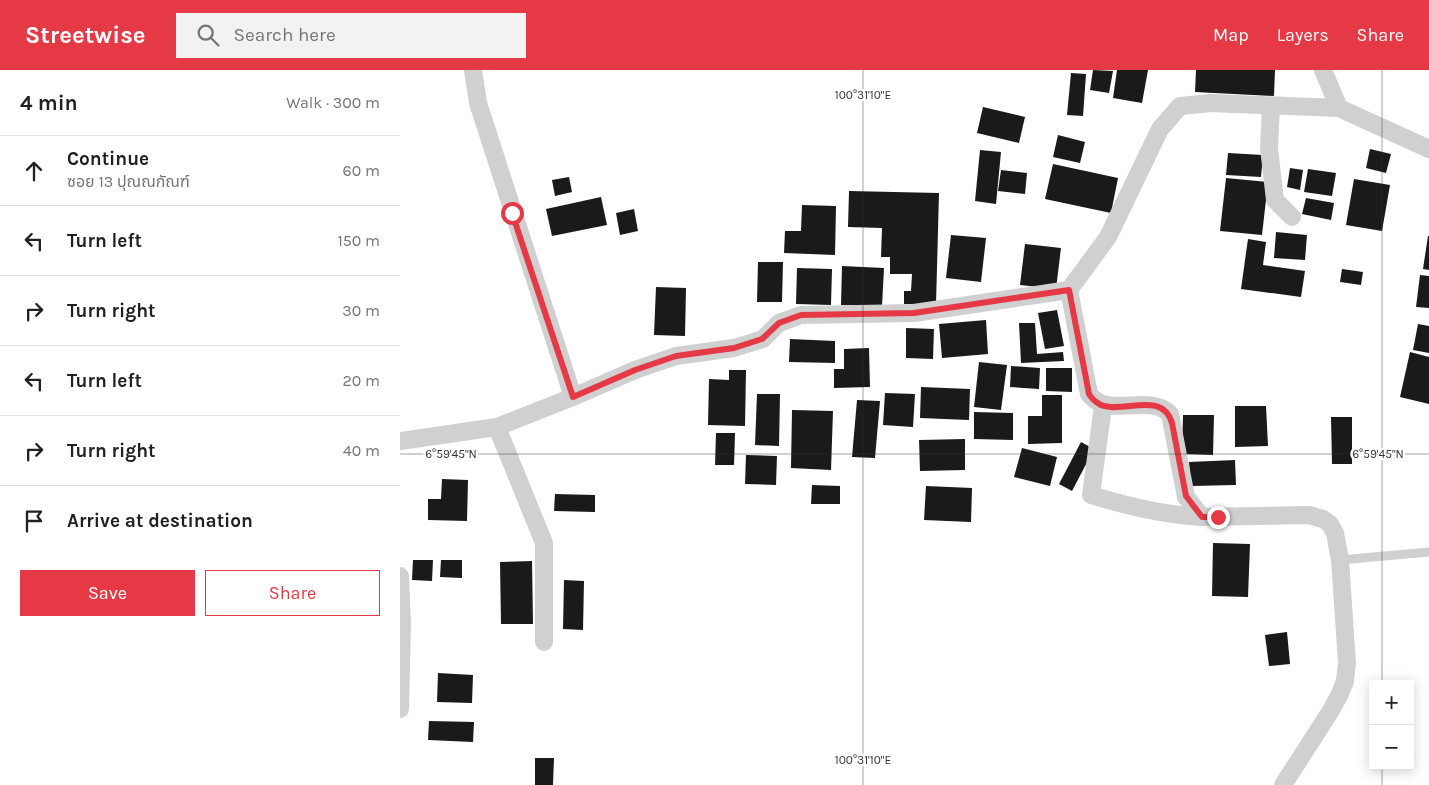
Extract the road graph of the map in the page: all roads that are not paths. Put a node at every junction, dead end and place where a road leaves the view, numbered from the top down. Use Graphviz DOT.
graph roads {
  1 [pos="473,70"];
  2 [pos="1323,70"];
  3 [pos="1271,106"];
  4 [pos="1339,108"];
  5 [pos="1429,149"];
  6 [pos="1292,217"];
  7 [pos="1069,290"];
  8 [pos="573,397"];
  9 [pos="1103,406"];
  10 [pos="498,426"];
  11 [pos="400,441"];
  12 [pos="1202,517"];
  13 [pos="1429,552"];
  14 [pos="1340,560"];
  15 [pos="400,576"];
  16 [pos="544,642"];
  17 [pos="400,709"];
  18 [pos="1282,785"];
  1 -- 8 [label="street"];
  2 -- 4 [label="street"];
  3 -- 4 [label="street"];
  3 -- 6 [label="street"];
  3 -- 7 [label="street"];
  4 -- 5 [label="street"];
  7 -- 8 [label="street"];
  7 -- 9 [label="street"];
  8 -- 10 [label="street"];
  9 -- 12 [label="street"];
  9 -- 12 [label="street"];
  10 -- 11 [label="street"];
  10 -- 16 [label="street"];
  12 -- 14 [label="street"];
  13 -- 14 [label="lane"];
  14 -- 18 [label="street"];
  15 -- 17 [label="street"];
}
